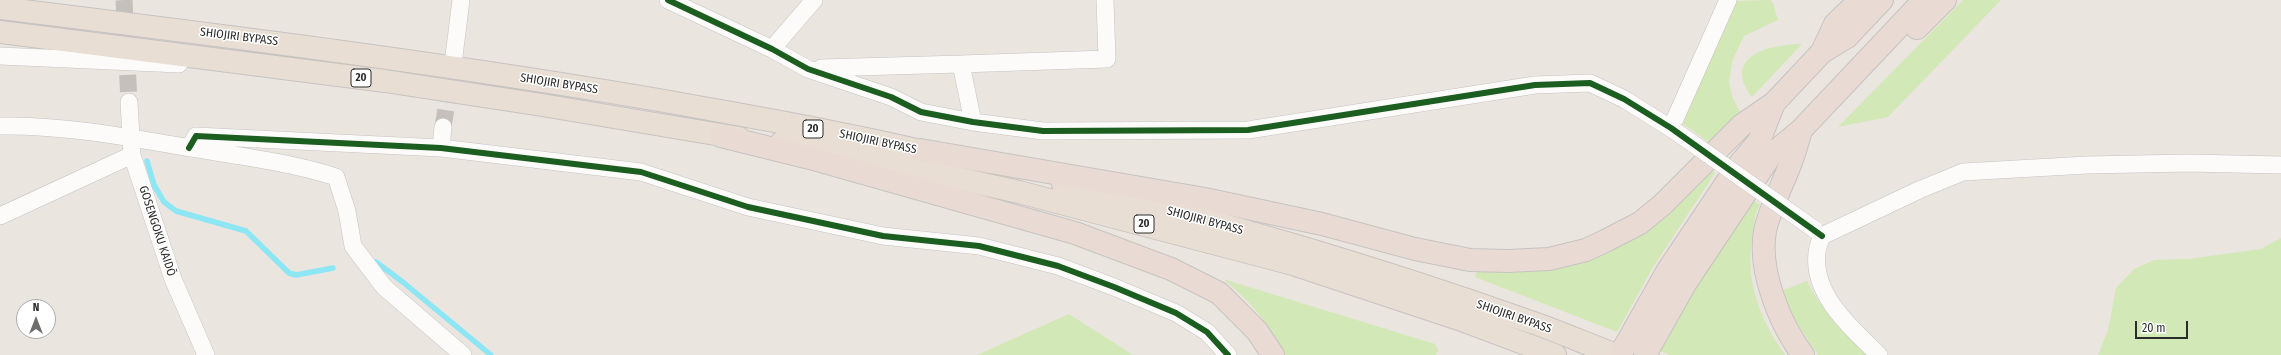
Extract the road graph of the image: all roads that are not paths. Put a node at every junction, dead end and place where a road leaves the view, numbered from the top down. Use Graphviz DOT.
graph roads {
  1 [pos="462,0"];
  2 [pos="668,0"];
  3 [pos="814,0"];
  4 [pos="1105,0"];
  5 [pos="1728,0"];
  6 [pos="1860,0"];
  7 [pos="1882,0"];
  8 [pos="1905,0"];
  9 [pos="1924,0"];
  10 [pos="1945,0"];
  11 [pos="0,8"];
  12 [pos="0,32"];
  13 [pos="772,49"];
  14 [pos="1822,52"];
  15 [pos="0,56"];
  16 [pos="454,56"];
  17 [pos="961,64"];
  18 [pos="303,69"];
  19 [pos="808,69"];
  20 [pos="1850,76"];
  21 [pos="129,102"];
  22 [pos="1774,103"];
  23 [pos="973,122"];
  24 [pos="0,126"];
  25 [pos="443,127"];
  26 [pos="1673,129"];
  27 [pos="1801,130"];
  28 [pos="130,136"];
  29 [pos="721,136"];
  30 [pos="189,148"];
  31 [pos="440,148"];
  32 [pos="920,150"];
  33 [pos="132,155"];
  34 [pos="2281,165"];
  35 [pos="0,216"];
  36 [pos="1818,232"];
  37 [pos="1613,354"];
  38 [pos="206,355"];
  39 [pos="463,355"];
  40 [pos="1228,355"];
  41 [pos="1272,355"];
  42 [pos="1555,355"];
  43 [pos="1644,355"];
  44 [pos="1803,355"];
  45 [pos="1879,355"];
  1 -- 16 [label="street"];
  2 -- 13 [label="street"];
  3 -- 13 [label="street"];
  4 -- 17 [label="street"];
  5 -- 26 [label="street"];
  6 -- 14 [label="highway"];
  7 -- 14 [label="highway"];
  8 -- 20 [label="highway"];
  9 -- 20 [label="highway"];
  10 -- 20 [label="highway"];
  11 -- 32 [label="highway, SHIOJIRI BYPASS / 20"];
  12 -- 18 [label="highway, SHIOJIRI BYPASS / 20"];
  13 -- 19 [label="street"];
  14 -- 22 [label="highway"];
  15 -- 18 [label="street"];
  17 -- 19 [label="street"];
  17 -- 23 [label="street"];
  18 -- 29 [label="highway, SHIOJIRI BYPASS / 20"];
  19 -- 23 [label="street"];
  20 -- 27 [label="highway"];
  21 -- 28 [label="street, GOSENGOKU KAIDŌ"];
  22 -- 32 [label="highway"];
  22 -- 37 [label="highway"];
  23 -- 26 [label="street"];
  24 -- 28 [label="street"];
  25 -- 31 [label="street"];
  26 -- 36 [label="street, bridge"];
  27 -- 43 [label="highway"];
  27 -- 44 [label="highway"];
  28 -- 30 [label="street"];
  28 -- 33 [label="street, GOSENGOKU KAIDŌ"];
  29 -- 41 [label="highway"];
  29 -- 42 [label="highway, SHIOJIRI BYPASS / 20"];
  30 -- 31 [label="street"];
  30 -- 39 [label="street"];
  31 -- 40 [label="street"];
  32 -- 37 [label="highway, SHIOJIRI BYPASS / 20"];
  33 -- 35 [label="street"];
  33 -- 38 [label="street, GOSENGOKU KAIDŌ"];
  34 -- 36 [label="street"];
  36 -- 45 [label="street"];
}
